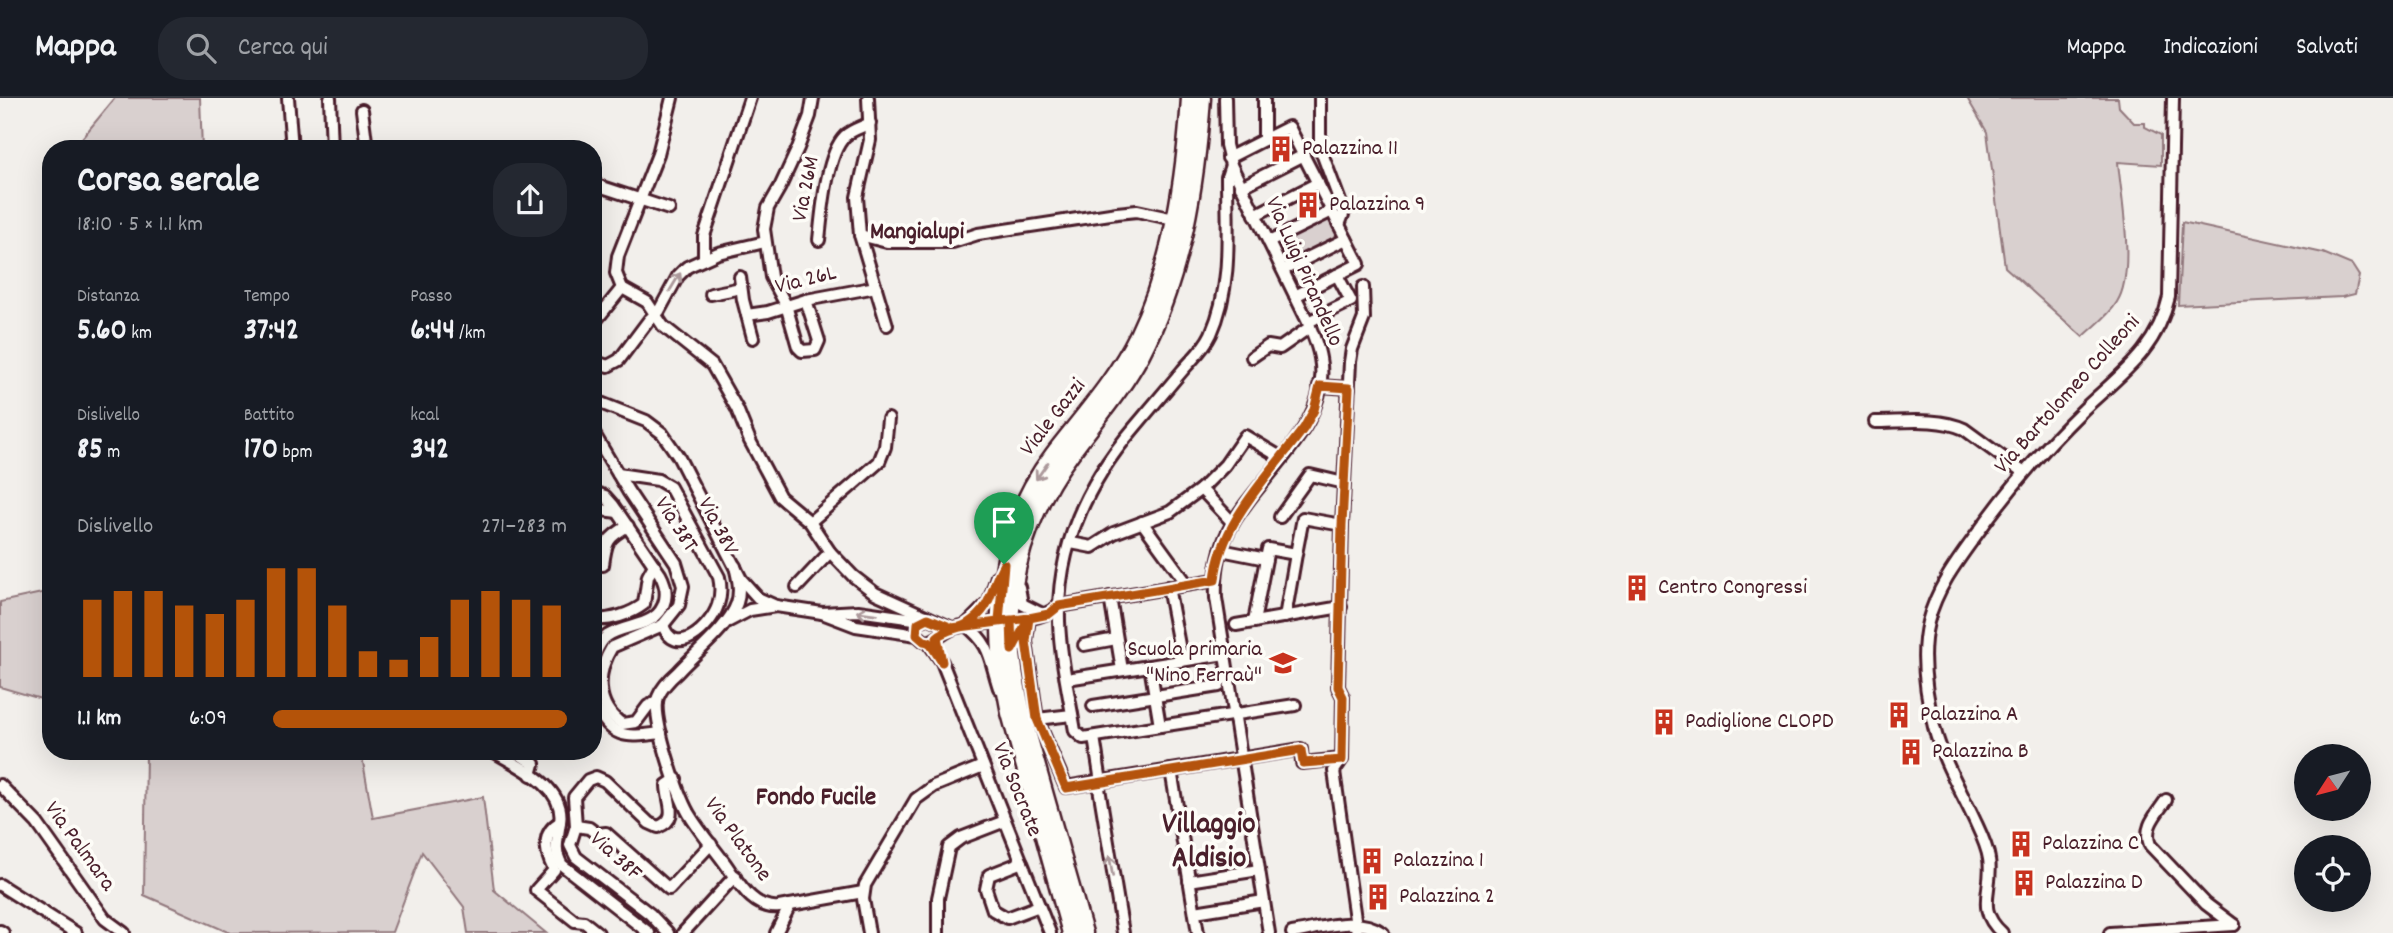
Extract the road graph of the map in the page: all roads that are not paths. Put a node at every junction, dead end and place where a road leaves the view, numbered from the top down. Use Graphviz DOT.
graph roads {
  1 [pos="288,98"];
  2 [pos="330,98"];
  3 [pos="673,98"];
  4 [pos="750,98"];
  5 [pos="813,98"];
  6 [pos="868,98"];
  7 [pos="1190,98"];
  8 [pos="1202,98"];
  9 [pos="1225,98"];
  10 [pos="1264,98"];
  11 [pos="1320,98"];
  12 [pos="2173,98"];
  13 [pos="362,110"];
  14 [pos="870,123"];
  15 [pos="1264,139"];
  16 [pos="291,140"];
  17 [pos="332,140"];
  18 [pos="367,140"];
  19 [pos="1304,155"];
  20 [pos="1229,161"];
  21 [pos="1318,183"];
  22 [pos="602,187"];
  23 [pos="1241,187"];
  24 [pos="639,199"];
  25 [pos="669,209"];
  26 [pos="1332,211"];
  27 [pos="1255,215"];
  28 [pos="1174,219"];
  29 [pos="1339,225"];
  30 [pos="860,234"];
  31 [pos="1346,239"];
  32 [pos="819,240"];
  33 [pos="765,242"];
  34 [pos="1269,242"];
  35 [pos="704,260"];
  36 [pos="1283,270"];
  37 [pos="1338,275"];
  38 [pos="876,287"];
  39 [pos="1363,287"];
  40 [pos="622,288"];
  41 [pos="711,294"];
  42 [pos="1295,296"];
  43 [pos="806,300"];
  44 [pos="786,305"];
  45 [pos="602,313"];
  46 [pos="655,315"];
  47 [pos="747,315"];
  48 [pos="1309,325"];
  49 [pos="887,326"];
  50 [pos="753,338"];
  51 [pos="1252,357"];
  52 [pos="602,364"];
  53 [pos="1320,386"];
  54 [pos="1349,388"];
  55 [pos="602,404"];
  56 [pos="888,419"];
  57 [pos="1875,422"];
  58 [pos="602,447"];
  59 [pos="1071,452"];
  60 [pos="1282,458"];
  61 [pos="2023,472"];
  62 [pos="618,474"];
  63 [pos="1344,483"];
  64 [pos="1201,489"];
  65 [pos="602,496"];
  66 [pos="602,510"];
  67 [pos="618,512"];
  68 [pos="1280,517"];
  69 [pos="810,522"];
  70 [pos="1142,522"];
  71 [pos="1233,523"];
  72 [pos="1342,525"];
  73 [pos="628,526"];
  74 [pos="1071,543"];
  75 [pos="1221,550"];
  76 [pos="830,552"];
  77 [pos="1296,554"];
  78 [pos="1266,559"];
  79 [pos="1004,564"];
  80 [pos="603,565"];
  81 [pos="653,565"];
  82 [pos="735,566"];
  83 [pos="1215,580"];
  84 [pos="1187,584"];
  85 [pos="797,587"];
  86 [pos="1168,587"];
  87 [pos="1110,597"];
  88 [pos="776,606"];
  89 [pos="1059,606"];
  90 [pos="1341,607"];
  91 [pos="822,613"];
  92 [pos="1044,615"];
  93 [pos="1285,617"];
  94 [pos="925,618"];
  95 [pos="1029,618"];
  96 [pos="602,620"];
  97 [pos="1005,621"];
  98 [pos="1254,622"];
  99 [pos="724,624"];
  100 [pos="663,625"];
  101 [pos="966,625"];
  102 [pos="1236,625"];
  103 [pos="952,628"];
  104 [pos="917,635"];
  105 [pos="935,638"];
  106 [pos="1116,639"];
  107 [pos="602,641"];
  108 [pos="1084,645"];
  109 [pos="1012,650"];
  110 [pos="1225,654"];
  111 [pos="1182,661"];
  112 [pos="1150,666"];
  113 [pos="1122,670"];
  114 [pos="602,675"];
  115 [pos="1067,679"];
  116 [pos="1219,686"];
  117 [pos="602,695"];
  118 [pos="1155,696"];
  119 [pos="657,702"];
  120 [pos="1294,705"];
  121 [pos="1093,706"];
  122 [pos="1010,713"];
  123 [pos="1234,714"];
  124 [pos="1072,715"];
  125 [pos="602,717"];
  126 [pos="1037,719"];
  127 [pos="1160,726"];
  128 [pos="661,733"];
  129 [pos="1089,738"];
  130 [pos="1242,759"];
  131 [pos="507,760"];
  132 [pos="528,760"];
  133 [pos="1342,760"];
  134 [pos="983,766"];
  135 [pos="1171,771"];
  136 [pos="531,775"];
  137 [pos="676,779"];
  138 [pos="1100,782"];
  139 [pos="0,785"];
  140 [pos="2166,800"];
  141 [pos="1005,821"];
  142 [pos="561,822"];
  143 [pos="576,826"];
  144 [pos="711,844"];
  145 [pos="1021,862"];
  146 [pos="1259,870"];
  147 [pos="735,876"];
  148 [pos="1189,881"];
  149 [pos="0,885"];
  150 [pos="863,892"];
  151 [pos="1264,901"];
  152 [pos="790,905"];
  153 [pos="1039,906"];
  154 [pos="1195,912"];
  155 [pos="1993,925"];
  156 [pos="1356,928"];
  157 [pos="76,933"];
  158 [pos="124,933"];
  159 [pos="598,933"];
  160 [pos="649,933"];
  161 [pos="668,933"];
  162 [pos="683,933"];
  163 [pos="776,933"];
  164 [pos="869,933"];
  165 [pos="938,933"];
  166 [pos="1050,933"];
  167 [pos="1071,933"];
  168 [pos="1084,933"];
  169 [pos="1123,933"];
  170 [pos="1198,933"];
  171 [pos="1269,933"];
  172 [pos="1292,933"];
  173 [pos="1383,933"];
  174 [pos="1984,933"];
  175 [pos="2002,933"];
  176 [pos="2110,933"];
  1 -- 16 [label="street"];
  2 -- 17 [label="street"];
  3 -- 24 [label="street"];
  4 -- 35 [label="street"];
  5 -- 33 [label="street"];
  6 -- 14 [label="street"];
  7 -- 28 [label="main road, Viale Gazzi"];
  8 -- 59 [label="main road, Viale Gazzi"];
  9 -- 20 [label="street"];
  10 -- 15 [label="street"];
  11 -- 29 [label="street"];
  12 -- 61 [label="street, Via Bartolomeo Colleoni"];
  13 -- 18 [label="street"];
  14 -- 30 [label="street"];
  14 -- 32 [label="street, Via 26M"];
  15 -- 19 [label="street"];
  15 -- 20 [label="street"];
  19 -- 21 [label="street"];
  19 -- 23 [label="street"];
  20 -- 23 [label="street, Via Luigi Pirandello"];
  20 -- 74 [label="street"];
  21 -- 26 [label="street"];
  21 -- 27 [label="street"];
  22 -- 24 [label="street"];
  23 -- 27 [label="street, Via Luigi Pirandello"];
  24 -- 25 [label="street"];
  24 -- 40 [label="street"];
  26 -- 29 [label="street"];
  26 -- 34 [label="street"];
  27 -- 34 [label="street, Via Luigi Pirandello"];
  28 -- 30 [label="street"];
  28 -- 79 [label="main road, Viale Gazzi, one-way"];
  29 -- 31 [label="street"];
  30 -- 38 [label="street"];
  31 -- 36 [label="street"];
  31 -- 37 [label="street"];
  33 -- 35 [label="street"];
  33 -- 44 [label="street"];
  34 -- 36 [label="street, Via Luigi Pirandello"];
  46 -- 35 [label="street, one-way"];
  36 -- 42 [label="street, Via Luigi Pirandello"];
  37 -- 42 [label="street"];
  37 -- 48 [label="street"];
  38 -- 43 [label="street, Via 26L"];
  38 -- 49 [label="street"];
  39 -- 54 [label="street"];
  40 -- 45 [label="street"];
  40 -- 46 [label="street"];
  41 -- 47 [label="street"];
  42 -- 48 [label="street, Via Luigi Pirandello"];
  43 -- 44 [label="street, Via 26L"];
  43 -- 44 [label="street"];
  44 -- 47 [label="street, Via 26L"];
  46 -- 52 [label="street"];
  46 -- 69 [label="street"];
  47 -- 50 [label="street"];
  48 -- 51 [label="street"];
  48 -- 53 [label="street, Via Luigi Pirandello"];
  53 -- 54 [label="street"];
  53 -- 60 [label="street, Via Luigi Pirandello"];
  54 -- 63 [label="street"];
  55 -- 82 [label="street"];
  56 -- 69 [label="street"];
  57 -- 61 [label="street"];
  58 -- 62 [label="street, Via 38T"];
  59 -- 92 [label="street"];
  59 -- 97 [label="main road, Viale Gazzi"];
  60 -- 64 [label="street"];
  60 -- 71 [label="street, Via Luigi Pirandello"];
  61 -- 155 [label="street, Via Bartolomeo Colleoni"];
  62 -- 100 [label="street, Via 38T"];
  62 -- 100 [label="street, Via 38V"];
  63 -- 68 [label="street"];
  63 -- 72 [label="street"];
  64 -- 70 [label="street"];
  64 -- 71 [label="street"];
  65 -- 67 [label="street"];
  66 -- 67 [label="street"];
  67 -- 73 [label="street"];
  69 -- 76 [label="street"];
  70 -- 74 [label="street"];
  70 -- 84 [label="street"];
  71 -- 75 [label="street, Via Luigi Pirandello"];
  72 -- 77 [label="street"];
  72 -- 90 [label="street"];
  73 -- 80 [label="street"];
  73 -- 81 [label="street"];
  74 -- 89 [label="street"];
  75 -- 78 [label="street"];
  75 -- 83 [label="street, Via Luigi Pirandello"];
  76 -- 85 [label="street"];
  76 -- 94 [label="street"];
  77 -- 78 [label="street"];
  77 -- 93 [label="street"];
  78 -- 98 [label="street"];
  79 -- 97 [label="main road, Viale Gazzi"];
  79 -- 101 [label="street"];
  81 -- 96 [label="street"];
  81 -- 107 [label="street"];
  82 -- 88 [label="street"];
  82 -- 99 [label="street"];
  83 -- 84 [label="street"];
  83 -- 110 [label="street, Via Luigi Pirandello"];
  84 -- 86 [label="street"];
  86 -- 87 [label="street"];
  86 -- 111 [label="street"];
  87 -- 89 [label="street"];
  87 -- 106 [label="street"];
  88 -- 91 [label="street"];
  88 -- 99 [label="street"];
  89 -- 92 [label="street"];
  89 -- 115 [label="street"];
  90 -- 93 [label="street"];
  90 -- 133 [label="street"];
  94 -- 91 [label="street, one-way"];
  91 -- 104 [label="street"];
  92 -- 95 [label="street"];
  93 -- 98 [label="street"];
  94 -- 103 [label="street"];
  94 -- 104 [label="street"];
  94 -- 105 [label="street"];
  95 -- 97 [label="street"];
  95 -- 109 [label="street"];
  95 -- 126 [label="street"];
  97 -- 101 [label="street"];
  97 -- 109 [label="main road, Viale Gazzi"];
  97 -- 122 [label="main road, Viale Gazzi"];
  98 -- 102 [label="street"];
  99 -- 119 [label="street"];
  100 -- 114 [label="street"];
  101 -- 103 [label="street"];
  101 -- 122 [label="street"];
  103 -- 105 [label="street"];
  104 -- 105 [label="street"];
  105 -- 134 [label="street, Via Socrate"];
  106 -- 108 [label="street"];
  106 -- 113 [label="street"];
  109 -- 168 [label="main road, Viale Gazzi"];
  110 -- 111 [label="street"];
  110 -- 123 [label="street, Via Luigi Pirandello"];
  111 -- 112 [label="street"];
  112 -- 113 [label="street"];
  112 -- 118 [label="street"];
  113 -- 115 [label="street"];
  115 -- 124 [label="street"];
  116 -- 118 [label="street"];
  117 -- 119 [label="street"];
  118 -- 121 [label="street"];
  118 -- 127 [label="street"];
  119 -- 128 [label="street, Via Platone"];
  120 -- 123 [label="street"];
  122 -- 167 [label="main road, Viale Gazzi"];
  123 -- 127 [label="street"];
  123 -- 130 [label="street, Via Luigi Pirandello"];
  124 -- 126 [label="street"];
  124 -- 129 [label="street"];
  125 -- 128 [label="street"];
  126 -- 138 [label="street"];
  127 -- 129 [label="street"];
  128 -- 137 [label="street, Via Platone"];
  129 -- 138 [label="street"];
  130 -- 133 [label="street"];
  130 -- 135 [label="street"];
  130 -- 146 [label="street, Via Luigi Pirandello"];
  131 -- 136 [label="street"];
  132 -- 136 [label="street"];
  133 -- 156 [label="street"];
  134 -- 141 [label="street, Via Socrate"];
  134 -- 150 [label="street"];
  135 -- 138 [label="street"];
  135 -- 148 [label="street"];
  136 -- 142 [label="street"];
  137 -- 143 [label="street, Via 38F"];
  137 -- 144 [label="street, Via Platone"];
  169 -- 138 [label="street, one-way"];
  139 -- 158 [label="street, Via Palmara"];
  140 -- 176 [label="street"];
  141 -- 145 [label="street, Via Socrate"];
  141 -- 165 [label="street"];
  142 -- 159 [label="street"];
  142 -- 160 [label="street"];
  143 -- 144 [label="street"];
  143 -- 161 [label="street, Via 38F"];
  144 -- 147 [label="street, Via Platone"];
  145 -- 153 [label="street, Via Socrate"];
  145 -- 153 [label="street"];
  146 -- 148 [label="street"];
  146 -- 151 [label="street, Via Luigi Pirandello"];
  147 -- 152 [label="street, Via Platone"];
  147 -- 162 [label="street"];
  148 -- 154 [label="street"];
  149 -- 157 [label="street"];
  150 -- 152 [label="street, Via Platone"];
  150 -- 164 [label="street"];
  151 -- 154 [label="street"];
  151 -- 171 [label="street, Via Luigi Pirandello"];
  152 -- 163 [label="street"];
  153 -- 166 [label="street, Via Socrate"];
  154 -- 170 [label="street"];
  155 -- 174 [label="street"];
  155 -- 175 [label="street"];
  156 -- 172 [label="street"];
  156 -- 173 [label="street"];
}
